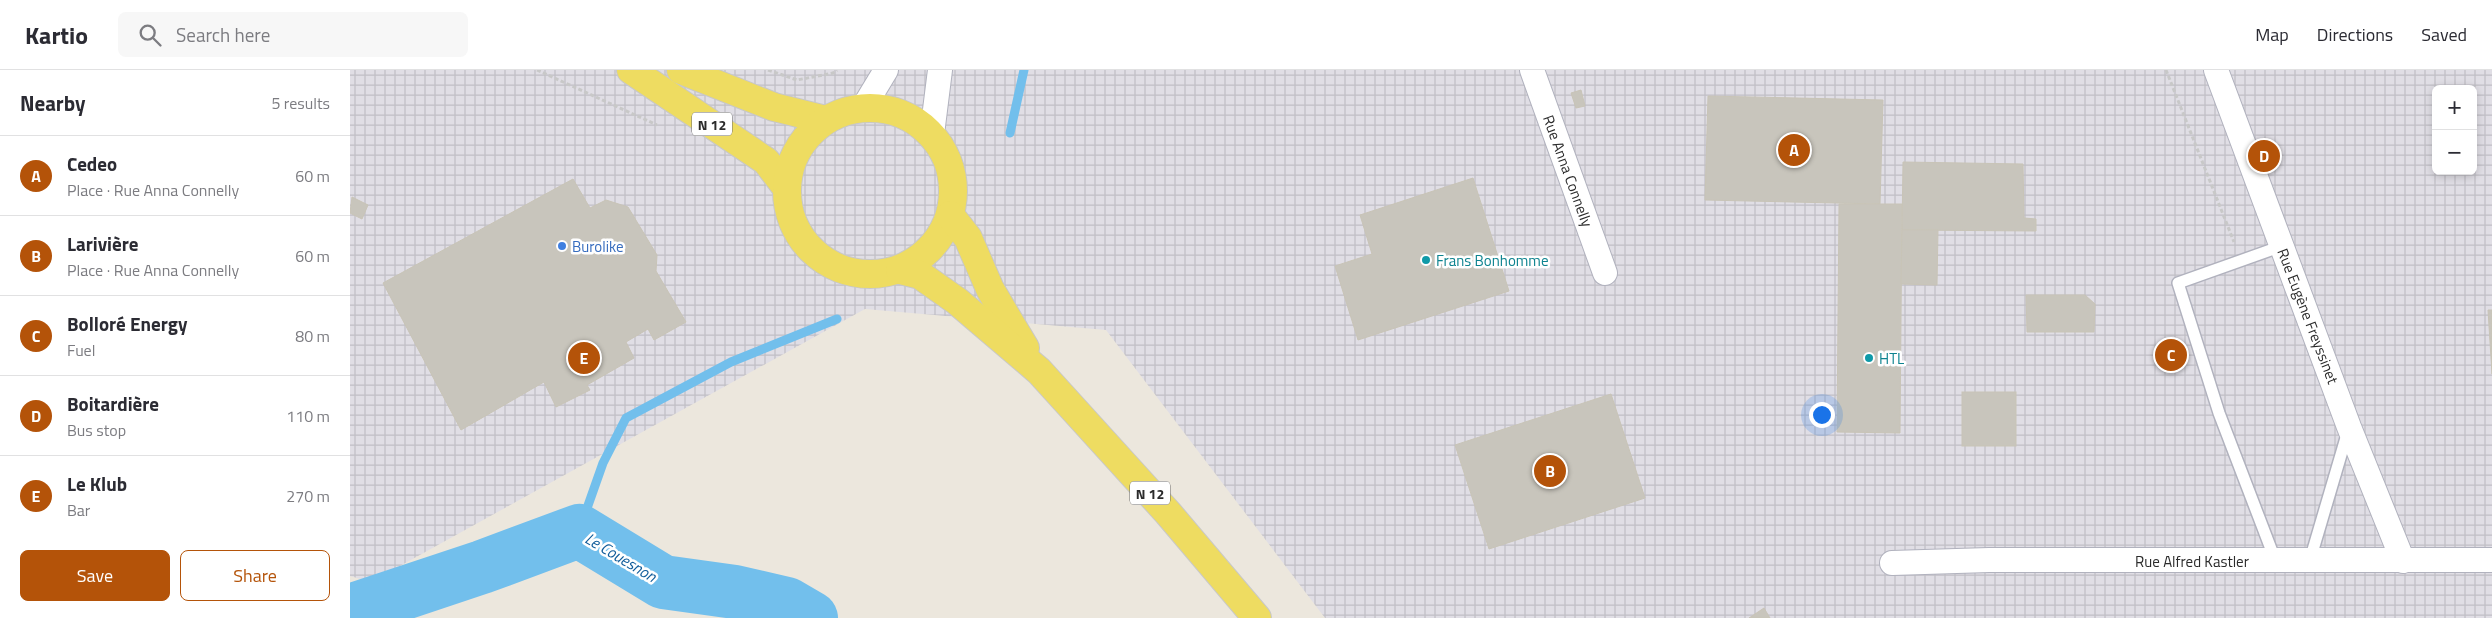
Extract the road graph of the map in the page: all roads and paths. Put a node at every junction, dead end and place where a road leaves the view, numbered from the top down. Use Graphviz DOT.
graph roads {
  1 [pos="631,70"];
  2 [pos="682,70"];
  3 [pos="768,70"];
  4 [pos="837,70"];
  5 [pos="886,70"];
  6 [pos="940,70"];
  7 [pos="1532,70"];
  8 [pos="2166,70"];
  9 [pos="2216,70"];
  10 [pos="863,108"];
  11 [pos="826,120"];
  12 [pos="932,134"];
  13 [pos="786,187"];
  14 [pos="950,216"];
  15 [pos="2282,246"];
  16 [pos="2241,260"];
  17 [pos="900,270"];
  18 [pos="1605,273"];
  19 [pos="1039,371"];
  20 [pos="2350,427"];
  21 [pos="2310,560"];
  22 [pos="2492,560"];
  23 [pos="2403,561"];
  24 [pos="2276,562"];
  25 [pos="1892,563"];
  26 [pos="1257,618"];
  1 -- 13 [label="main road, N 12"];
  2 -- 11 [label="main road, N 12"];
  3 -- 4 [label="path"];
  5 -- 10 [label="street"];
  6 -- 12 [label="street"];
  7 -- 18 [label="street, Rue Anna Connelly"];
  8 -- 16 [label="path"];
  9 -- 15 [label="street, Rue Eugène Freyssinet"];
  10 -- 11 [label="main road"];
  10 -- 12 [label="main road"];
  11 -- 13 [label="main road"];
  12 -- 14 [label="main road"];
  13 -- 17 [label="main road"];
  14 -- 17 [label="main road"];
  14 -- 19 [label="main road, N 12"];
  15 -- 16 [label="lane"];
  15 -- 20 [label="street, Rue Eugène Freyssinet"];
  16 -- 24 [label="lane"];
  17 -- 19 [label="main road, N 12"];
  19 -- 26 [label="main road, N 12"];
  20 -- 21 [label="lane"];
  20 -- 23 [label="street, Rue Eugène Freyssinet"];
  21 -- 23 [label="street, Rue Alfred Kastler"];
  21 -- 24 [label="street, Rue Alfred Kastler"];
  22 -- 23 [label="street, Rue Alfred Kastler"];
  24 -- 25 [label="street, Rue Alfred Kastler"];
}
